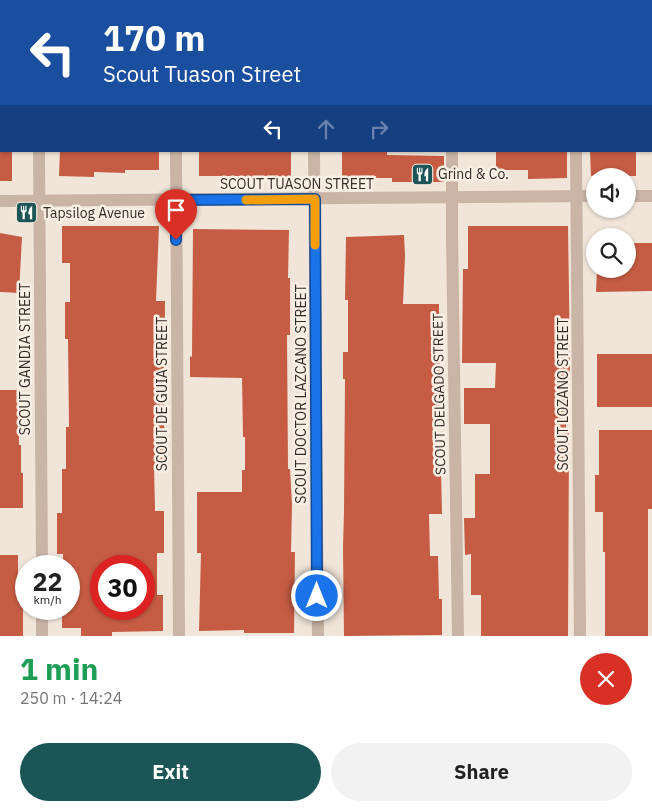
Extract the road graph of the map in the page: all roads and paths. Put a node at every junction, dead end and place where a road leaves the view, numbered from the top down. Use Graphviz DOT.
graph roads {
  1 [pos="39,152"];
  2 [pos="176,152"];
  3 [pos="314,152"];
  4 [pos="452,152"];
  5 [pos="576,152"];
  6 [pos="577,196"];
  7 [pos="586,196"];
  8 [pos="636,196"];
  9 [pos="652,196"];
  10 [pos="452,198"];
  11 [pos="315,199"];
  12 [pos="176,200"];
  13 [pos="0,201"];
  14 [pos="40,201"];
  15 [pos="42,555"];
  16 [pos="42,620"];
  17 [pos="42,636"];
  18 [pos="179,636"];
  19 [pos="318,636"];
  20 [pos="458,636"];
  21 [pos="580,636"];
  1 -- 14 [label="street, SCOUT GANDIA STREET"];
  2 -- 12 [label="street, SCOUT DE GUIA STREET"];
  3 -- 11 [label="street, SCOUT DOCTOR LAZCANO STREET"];
  4 -- 10 [label="street, SCOUT DELGADO STREET"];
  5 -- 6 [label="street, SCOUT LOZANO STREET"];
  6 -- 7 [label="street, SCOUT TUASON STREET"];
  6 -- 10 [label="street, SCOUT TUASON STREET"];
  6 -- 21 [label="street, SCOUT LOZANO STREET"];
  8 -- 9 [label="street"];
  10 -- 11 [label="street, SCOUT TUASON STREET"];
  10 -- 20 [label="street, SCOUT DELGADO STREET"];
  11 -- 12 [label="street, SCOUT TUASON STREET"];
  11 -- 19 [label="street, SCOUT DOCTOR LAZCANO STREET"];
  12 -- 14 [label="street, SCOUT TUASON STREET"];
  12 -- 18 [label="street, SCOUT DE GUIA STREET"];
  13 -- 14 [label="street, SCOUT TUASON STREET"];
  14 -- 15 [label="street, SCOUT GANDIA STREET"];
  16 -- 17 [label="street"];
}
